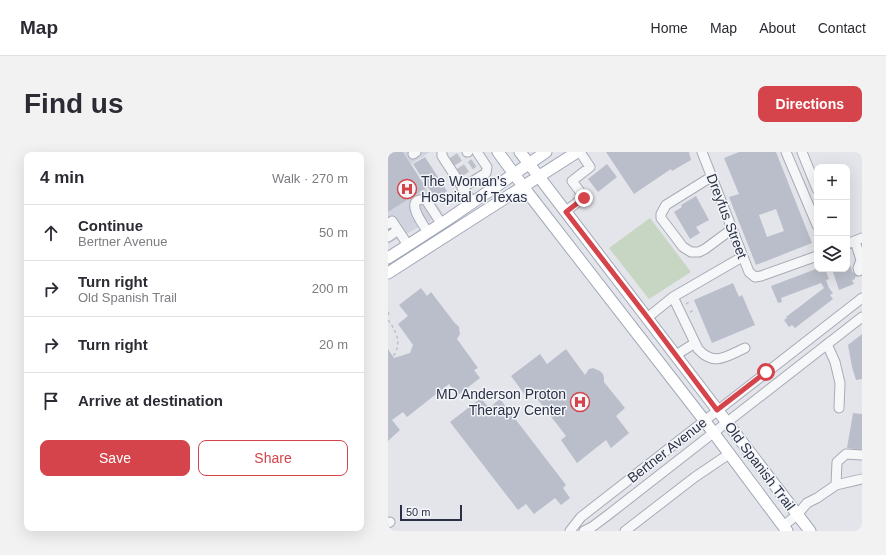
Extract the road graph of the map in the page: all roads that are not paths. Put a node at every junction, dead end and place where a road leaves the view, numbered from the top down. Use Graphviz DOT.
graph roads {
  1 [pos="442,152"];
  2 [pos="498,152"];
  3 [pos="520,152"];
  4 [pos="546,152"];
  5 [pos="576,152"];
  6 [pos="580,152"];
  7 [pos="702,152"];
  8 [pos="786,152"];
  9 [pos="802,152"];
  10 [pos="478,158"];
  11 [pos="529,164"];
  12 [pos="514,173"];
  13 [pos="538,177"];
  14 [pos="711,177"];
  15 [pos="814,182"];
  16 [pos="523,186"];
  17 [pos="462,188"];
  18 [pos="472,202"];
  19 [pos="566,212"];
  20 [pos="814,218"];
  21 [pos="441,223"];
  22 [pos="388,224"];
  23 [pos="732,229"];
  24 [pos="398,230"];
  25 [pos="428,232"];
  26 [pos="388,237"];
  27 [pos="855,241"];
  28 [pos="405,247"];
  29 [pos="742,257"];
  30 [pos="814,257"];
  31 [pos="388,258"];
  32 [pos="410,259"];
  33 [pos="388,273"];
  34 [pos="861,275"];
  35 [pos="622,284"];
  36 [pos="608,295"];
  37 [pos="673,297"];
  38 [pos="862,298"];
  39 [pos="862,317"];
  40 [pos="648,318"];
  41 [pos="695,343"];
  42 [pos="827,344"];
  43 [pos="746,348"];
  44 [pos="676,355"];
  45 [pos="839,408"];
  46 [pos="717,410"];
  47 [pos="704,420"];
  48 [pos="727,422"];
  49 [pos="713,432"];
  50 [pos="729,454"];
  51 [pos="862,455"];
  52 [pos="862,479"];
  53 [pos="836,486"];
  54 [pos="797,515"];
  55 [pos="785,529"];
  56 [pos="570,531"];
  57 [pos="584,531"];
  58 [pos="625,531"];
  59 [pos="810,531"];
  1 -- 17 [label="street"];
  2 -- 12 [label="main road, Old Spanish Trail"];
  3 -- 11 [label="main road, Old Spanish Trail"];
  4 -- 11 [label="main road"];
  5 -- 13 [label="main road"];
  6 -- 19 [label="street"];
  7 -- 14 [label="street, Dreyfus Street"];
  8 -- 20 [label="street"];
  9 -- 15 [label="street"];
  10 -- 17 [label="street"];
  11 -- 12 [label="main road"];
  11 -- 13 [label="main road, Old Spanish Trail"];
  12 -- 16 [label="main road, Old Spanish Trail"];
  12 -- 18 [label="main road"];
  13 -- 16 [label="main road"];
  13 -- 19 [label="main road, Old Spanish Trail"];
  14 -- 23 [label="street, Dreyfus Street"];
  14 -- 23 [label="street"];
  16 -- 32 [label="main road"];
  16 -- 36 [label="main road, Old Spanish Trail"];
  17 -- 18 [label="street"];
  18 -- 21 [label="main road"];
  19 -- 35 [label="main road, Old Spanish Trail"];
  21 -- 25 [label="main road"];
  21 -- 25 [label="street"];
  22 -- 24 [label="street"];
  23 -- 29 [label="street, Dreyfus Street"];
  24 -- 26 [label="street"];
  24 -- 28 [label="street"];
  25 -- 28 [label="main road"];
  27 -- 34 [label="street"];
  28 -- 31 [label="main road"];
  28 -- 32 [label="main road"];
  29 -- 30 [label="street, Dreyfus Street"];
  29 -- 37 [label="street"];
  32 -- 33 [label="main road"];
  35 -- 36 [label="main road"];
  35 -- 40 [label="main road, Old Spanish Trail"];
  36 -- 47 [label="main road, Old Spanish Trail"];
  37 -- 40 [label="street"];
  37 -- 41 [label="street"];
  38 -- 46 [label="street, Bertner Avenue"];
  39 -- 42 [label="street, Bertner Avenue"];
  40 -- 44 [label="main road, Old Spanish Trail"];
  41 -- 43 [label="street"];
  41 -- 44 [label="street"];
  42 -- 45 [label="street"];
  42 -- 48 [label="street, Bertner Avenue"];
  44 -- 46 [label="main road, Old Spanish Trail"];
  46 -- 47 [label="street, Bertner Avenue"];
  46 -- 48 [label="main road, Old Spanish Trail"];
  47 -- 49 [label="main road, Old Spanish Trail"];
  47 -- 56 [label="street, Bertner Avenue"];
  48 -- 49 [label="street, Bertner Avenue"];
  48 -- 54 [label="main road, Old Spanish Trail"];
  49 -- 50 [label="main road, Old Spanish Trail"];
  49 -- 57 [label="street, Bertner Avenue"];
  50 -- 55 [label="main road, Old Spanish Trail"];
  50 -- 58 [label="street"];
  51 -- 53 [label="street"];
  52 -- 53 [label="street"];
  53 -- 54 [label="street"];
  54 -- 55 [label="street"];
  54 -- 59 [label="main road, Old Spanish Trail"];
}
